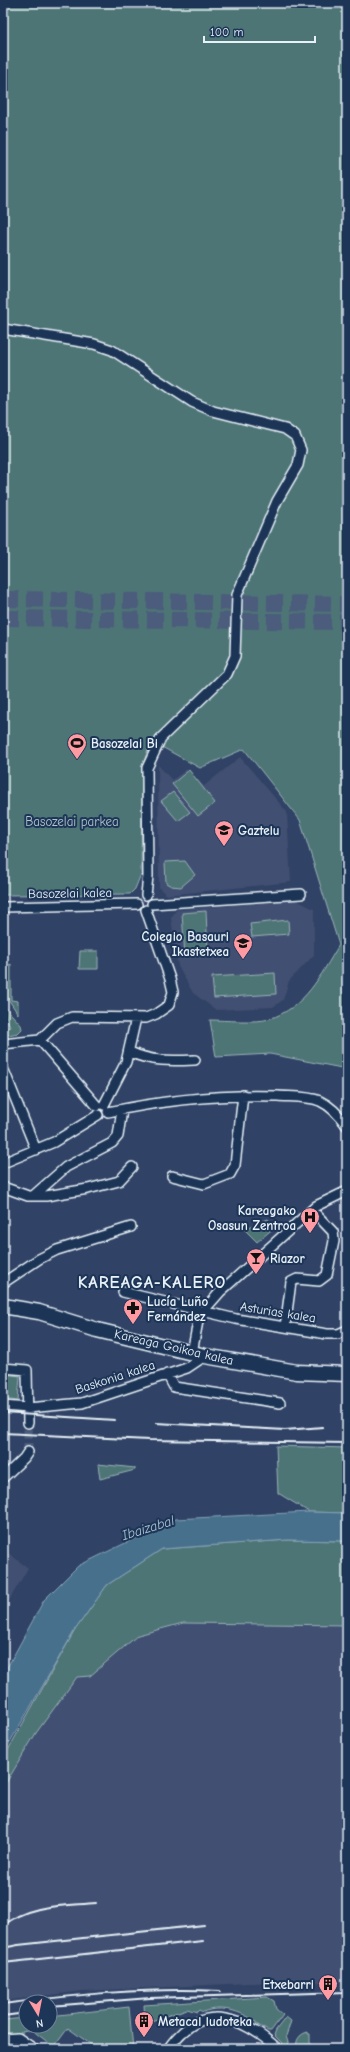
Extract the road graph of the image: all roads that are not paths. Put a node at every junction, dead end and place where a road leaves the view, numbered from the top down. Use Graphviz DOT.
graph roads {
  1 [pos="3,329"];
  2 [pos="301,894"];
  3 [pos="146,895"];
  4 [pos="137,904"];
  5 [pos="3,907"];
  6 [pos="149,907"];
  7 [pos="136,1018"];
  8 [pos="40,1040"];
  9 [pos="3,1044"];
  10 [pos="130,1052"];
  11 [pos="195,1060"];
  12 [pos="3,1068"];
  13 [pos="242,1095"];
  14 [pos="102,1109"];
  15 [pos="122,1110"];
  16 [pos="347,1126"];
  17 [pos="36,1150"];
  18 [pos="3,1163"];
  19 [pos="132,1167"];
  20 [pos="172,1176"];
  21 [pos="3,1187"];
  22 [pos="347,1191"];
  23 [pos="33,1196"];
  24 [pos="312,1210"];
  25 [pos="131,1227"];
  26 [pos="3,1283"];
  27 [pos="123,1292"];
  28 [pos="3,1306"];
  29 [pos="204,1311"];
  30 [pos="285,1327"];
  31 [pos="347,1330"];
  32 [pos="198,1354"];
  33 [pos="3,1368"];
  34 [pos="167,1374"];
  35 [pos="347,1374"];
  36 [pos="280,1403"];
  37 [pos="3,1406"];
  38 [pos="28,1408"];
  39 [pos="28,1423"];
  40 [pos="28,1452"];
  41 [pos="3,1478"];
  42 [pos="3,2039"];
  43 [pos="34,2049"];
  44 [pos="168,2049"];
  45 [pos="278,2049"];
  1 -- 3 [label="street"];
  2 -- 6 [label="street"];
  3 -- 4 [label="street"];
  3 -- 6 [label="street"];
  4 -- 5 [label="street, Basozelai kalea"];
  4 -- 6 [label="street"];
  6 -- 7 [label="street"];
  7 -- 8 [label="street"];
  7 -- 10 [label="street"];
  8 -- 9 [label="street"];
  8 -- 14 [label="street"];
  10 -- 11 [label="street"];
  10 -- 14 [label="street"];
  12 -- 17 [label="street"];
  13 -- 15 [label="street"];
  13 -- 16 [label="street"];
  13 -- 20 [label="street"];
  14 -- 15 [label="street"];
  14 -- 17 [label="street"];
  15 -- 23 [label="street"];
  17 -- 18 [label="street"];
  19 -- 23 [label="street"];
  21 -- 23 [label="street"];
  22 -- 24 [label="street"];
  24 -- 29 [label="street"];
  24 -- 30 [label="street"];
  25 -- 26 [label="street"];
  27 -- 29 [label="street, Asturias kalea"];
  28 -- 32 [label="main road, Kareaga Goikoa kalea"];
  29 -- 30 [label="street, Asturias kalea"];
  29 -- 32 [label="street"];
  30 -- 31 [label="street, Asturias kalea"];
  32 -- 34 [label="street, Baskonia kalea"];
  32 -- 35 [label="main road, Kareaga Goikoa kalea"];
  33 -- 38 [label="street"];
  34 -- 36 [label="street"];
  34 -- 38 [label="street, Baskonia kalea"];
  37 -- 38 [label="street, Baskonia kalea"];
  38 -- 39 [label="street"];
  40 -- 41 [label="street"];
  42 -- 43 [label="street"];
  44 -- 45 [label="street"];
}
